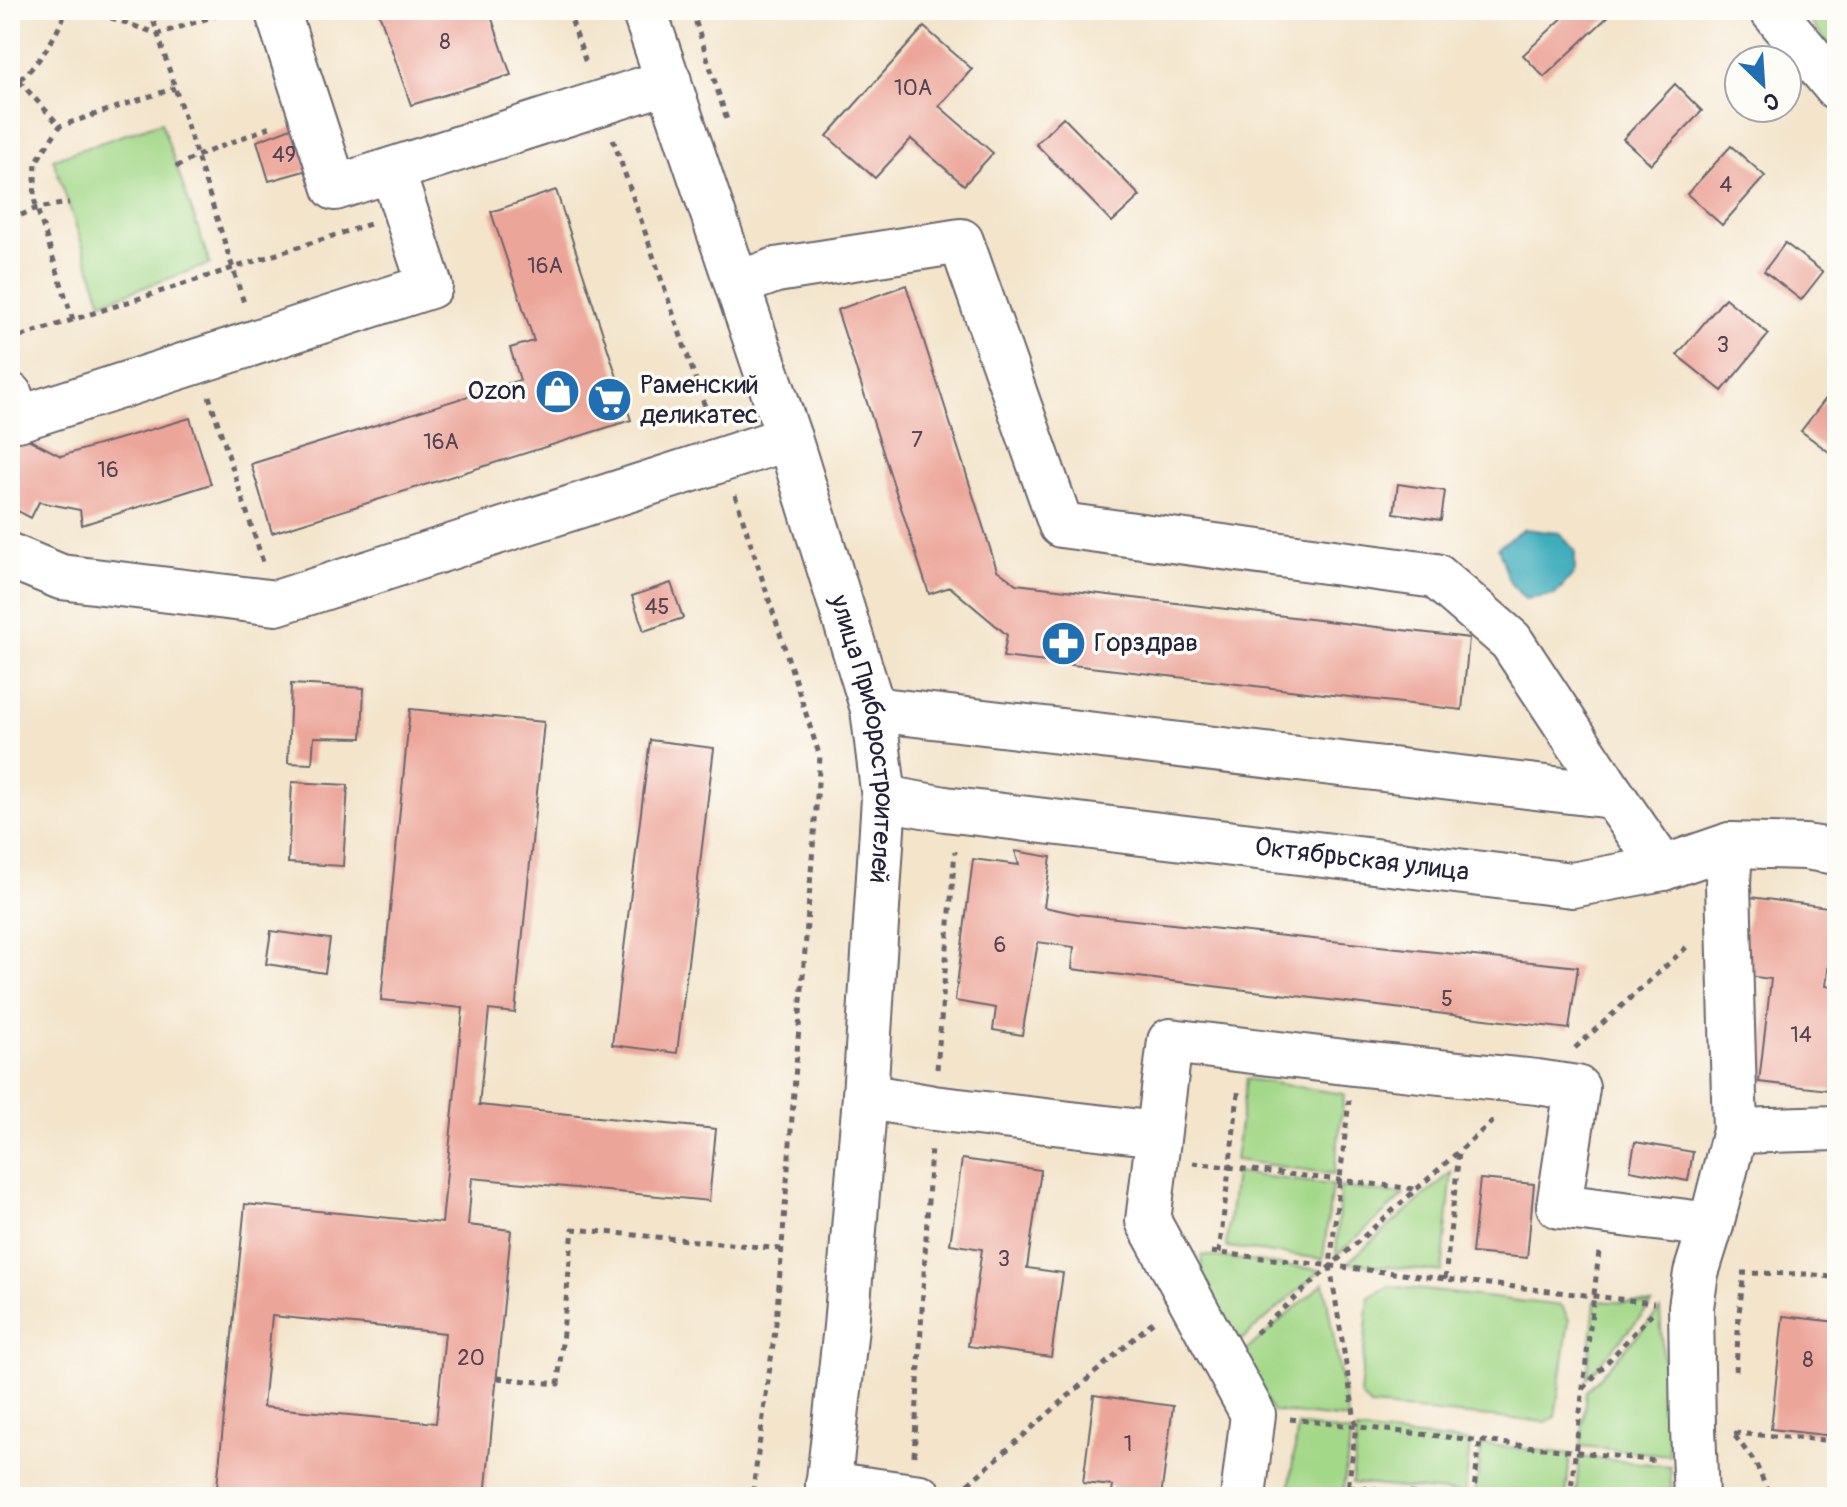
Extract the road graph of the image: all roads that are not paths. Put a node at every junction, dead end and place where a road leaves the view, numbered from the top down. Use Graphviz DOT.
graph roads {
  1 [pos="277,10"];
  2 [pos="644,10"];
  3 [pos="1772,10"];
  4 [pos="669,81"];
  5 [pos="1837,88"];
  6 [pos="392,170"];
  7 [pos="737,284"];
  8 [pos="10,395"];
  9 [pos="789,438"];
  10 [pos="10,556"];
  11 [pos="873,709"];
  12 [pos="1613,796"];
  13 [pos="884,798"];
  14 [pos="1730,845"];
  15 [pos="1837,852"];
  16 [pos="1663,868"];
  17 [pos="865,1096"];
  18 [pos="1837,1128"];
  19 [pos="1735,1131"];
  20 [pos="1157,1146"];
  21 [pos="1711,1225"];
  22 [pos="1695,1482"];
  23 [pos="827,1491"];
  24 [pos="924,1497"];
  25 [pos="1243,1497"];
  1 -- 6 [label="street"];
  2 -- 4 [label="street, улица Приборостроителей"];
  3 -- 5 [label="street"];
  4 -- 6 [label="street"];
  4 -- 7 [label="street, улица Приборостроителей"];
  6 -- 8 [label="street"];
  7 -- 9 [label="street, улица Приборостроителей"];
  7 -- 12 [label="street"];
  9 -- 10 [label="street"];
  9 -- 11 [label="street, улица Приборостроителей"];
  11 -- 12 [label="street"];
  11 -- 13 [label="street, улица Приборостроителей"];
  12 -- 16 [label="street"];
  13 -- 16 [label="street, Октябрьская улица"];
  13 -- 17 [label="street, улица Приборостроителей"];
  14 -- 15 [label="street, Октябрьская улица"];
  14 -- 16 [label="street, Октябрьская улица"];
  14 -- 19 [label="street"];
  17 -- 20 [label="street"];
  17 -- 23 [label="street, улица Приборостроителей"];
  18 -- 19 [label="street"];
  19 -- 21 [label="street"];
  20 -- 21 [label="street"];
  20 -- 25 [label="street"];
  21 -- 22 [label="street"];
  23 -- 24 [label="street"];
}
